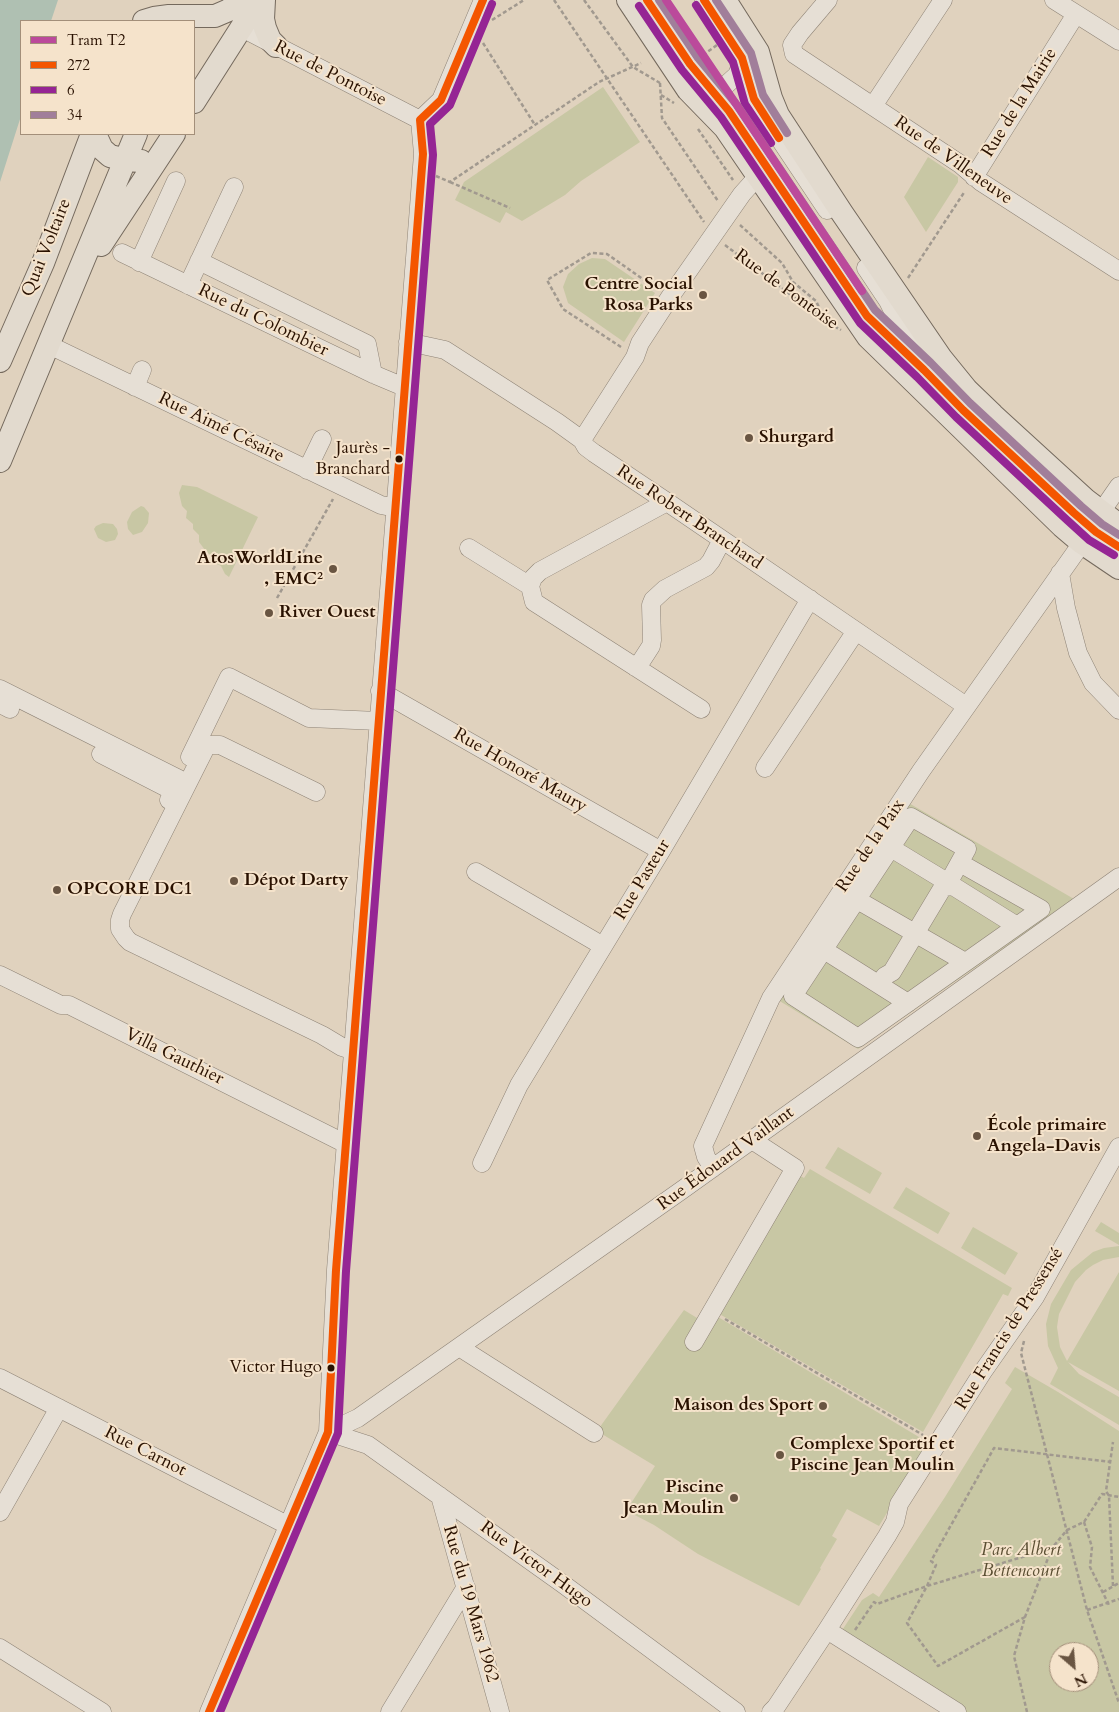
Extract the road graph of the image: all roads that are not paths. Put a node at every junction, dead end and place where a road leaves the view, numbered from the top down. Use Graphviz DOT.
graph roads {
  1 [pos="147,0"];
  2 [pos="240,0"];
  3 [pos="259,0"];
  4 [pos="264,0"];
  5 [pos="483,0"];
  6 [pos="628,0"];
  7 [pos="647,0"];
  8 [pos="704,0"];
  9 [pos="725,0"];
  10 [pos="828,0"];
  11 [pos="943,0"];
  12 [pos="1054,0"];
  13 [pos="213,7"];
  14 [pos="171,13"];
  15 [pos="1076,14"];
  16 [pos="136,20"];
  17 [pos="147,20"];
  18 [pos="240,27"];
  19 [pos="1119,41"];
  20 [pos="276,46"];
  21 [pos="743,60"];
  22 [pos="705,82"];
  23 [pos="195,100"];
  24 [pos="873,106"];
  25 [pos="420,120"];
  26 [pos="93,135"];
  27 [pos="94,135"];
  28 [pos="136,135"];
  29 [pos="173,135"];
  30 [pos="161,153"];
  31 [pos="126,160"];
  32 [pos="758,176"];
  33 [pos="974,177"];
  34 [pos="176,181"];
  35 [pos="234,187"];
  36 [pos="122,254"];
  37 [pos="199,261"];
  38 [pos="139,262"];
  39 [pos="1119,271"];
  40 [pos="76,281"];
  41 [pos="188,285"];
  42 [pos="408,342"];
  43 [pos="49,345"];
  44 [pos="0,362"];
  45 [pos="142,370"];
  46 [pos="924,370"];
  47 [pos="373,374"];
  48 [pos="135,387"];
  49 [pos="404,387"];
  50 [pos="322,439"];
  51 [pos="582,440"];
  52 [pos="0,461"];
  53 [pos="307,470"];
  54 [pos="1119,486"];
  55 [pos="667,502"];
  56 [pos="396,508"];
  57 [pos="1110,519"];
  58 [pos="722,540"];
  59 [pos="1082,543"];
  60 [pos="1119,547"];
  61 [pos="470,548"];
  62 [pos="1119,568"];
  63 [pos="1060,573"];
  64 [pos="530,586"];
  65 [pos="810,599"];
  66 [pos="856,631"];
  67 [pos="635,667"];
  68 [pos="0,689"];
  69 [pos="380,691"];
  70 [pos="966,706"];
  71 [pos="701,709"];
  72 [pos="1119,710"];
  73 [pos="378,721"];
  74 [pos="101,754"];
  75 [pos="765,768"];
  76 [pos="174,790"];
  77 [pos="316,792"];
  78 [pos="891,848"];
  79 [pos="661,851"];
  80 [pos="960,863"];
  81 [pos="476,872"];
  82 [pos="1119,877"];
  83 [pos="947,883"];
  84 [pos="841,891"];
  85 [pos="857,900"];
  86 [pos="1017,926"];
  87 [pos="916,933"];
  88 [pos="603,946"];
  89 [pos="824,950"];
  90 [pos="965,962"];
  91 [pos="0,975"];
  92 [pos="879,984"];
  93 [pos="908,1003"];
  94 [pos="354,1051"];
  95 [pos="752,1140"];
  96 [pos="346,1144"];
  97 [pos="1119,1147"];
  98 [pos="482,1163"];
  99 [pos="713,1168"];
  100 [pos="694,1342"];
  101 [pos="459,1347"];
  102 [pos="0,1378"];
  103 [pos="59,1408"];
  104 [pos="328,1432"];
  105 [pos="594,1434"];
  106 [pos="440,1496"];
  107 [pos="0,1512"];
  108 [pos="289,1526"];
  109 [pos="466,1587"];
  110 [pos="828,1630"];
  111 [pos="0,1648"];
  112 [pos="102,1712"];
  113 [pos="210,1712"];
  114 [pos="390,1712"];
  115 [pos="500,1712"];
  116 [pos="736,1712"];
  117 [pos="771,1712"];
  118 [pos="957,1712"];
  1 -- 16 [label="main road"];
  2 -- 13 [label="main road"];
  3 -- 18 [label="main road"];
  4 -- 20 [label="main road"];
  5 -- 25 [label="street"];
  6 -- 32 [label="main road"];
  7 -- 22 [label="street"];
  8 -- 21 [label="street"];
  9 -- 57 [label="main road"];
  10 -- 24 [label="street, Rue de Villeneuve"];
  11 -- 24 [label="street"];
  12 -- 15 [label="street"];
  13 -- 14 [label="main road"];
  13 -- 18 [label="main road"];
  14 -- 17 [label="main road"];
  15 -- 19 [label="street"];
  15 -- 33 [label="street, Rue de la Mairie"];
  18 -- 20 [label="street, Rue de Pontoise"];
  18 -- 23 [label="main road"];
  20 -- 25 [label="street, Rue de Pontoise"];
  21 -- 22 [label="street"];
  21 -- 46 [label="street"];
  22 -- 46 [label="street"];
  24 -- 33 [label="street, Rue de Villeneuve"];
  25 -- 42 [label="street"];
  26 -- 44 [label="main road, Quai Voltaire"];
  27 -- 31 [label="main road"];
  28 -- 31 [label="main road"];
  29 -- 30 [label="main road"];
  30 -- 31 [label="main road"];
  30 -- 40 [label="main road"];
  31 -- 40 [label="main road"];
  32 -- 51 [label="street"];
  32 -- 59 [label="main road"];
  33 -- 39 [label="street, Rue de Villeneuve"];
  34 -- 38 [label="street"];
  35 -- 37 [label="street"];
  36 -- 38 [label="street, Rue du Colombier"];
  37 -- 41 [label="street"];
  37 -- 47 [label="street"];
  38 -- 41 [label="street, Rue du Colombier"];
  40 -- 43 [label="main road"];
  41 -- 47 [label="street, Rue du Colombier"];
  42 -- 49 [label="street"];
  42 -- 51 [label="street, Rue Robert Branchard"];
  43 -- 48 [label="street, Rue Aimé Césaire"];
  43 -- 52 [label="main road"];
  45 -- 48 [label="street"];
  46 -- 60 [label="street"];
  47 -- 49 [label="street, Rue du Colombier"];
  48 -- 53 [label="street, Rue Aimé Césaire"];
  49 -- 56 [label="street"];
  50 -- 53 [label="street"];
  51 -- 55 [label="street, Rue Robert Branchard"];
  53 -- 56 [label="street, Rue Aimé Césaire"];
  54 -- 57 [label="street"];
  55 -- 58 [label="street, Rue Robert Branchard"];
  55 -- 64 [label="street"];
  56 -- 69 [label="street"];
  58 -- 65 [label="street, Rue Robert Branchard"];
  58 -- 67 [label="street"];
  59 -- 62 [label="main road"];
  59 -- 63 [label="street, Rue de la Paix"];
  61 -- 64 [label="street"];
  63 -- 70 [label="street, Rue de la Paix"];
  63 -- 72 [label="street"];
  64 -- 67 [label="street"];
  65 -- 66 [label="street, Rue Robert Branchard"];
  65 -- 79 [label="street, Rue Pasteur"];
  66 -- 70 [label="street, Rue Robert Branchard"];
  66 -- 75 [label="street"];
  67 -- 71 [label="street"];
  68 -- 76 [label="street"];
  69 -- 73 [label="street"];
  69 -- 79 [label="street, Rue Honoré Maury"];
  70 -- 84 [label="street, Rue de la Paix"];
  73 -- 76 [label="street"];
  73 -- 94 [label="street"];
  74 -- 76 [label="street"];
  77 -- 94 [label="street"];
  78 -- 80 [label="street"];
  78 -- 83 [label="street"];
  78 -- 85 [label="street"];
  79 -- 88 [label="street, Rue Pasteur"];
  80 -- 83 [label="street"];
  80 -- 86 [label="street"];
  81 -- 88 [label="street"];
  82 -- 95 [label="street, Rue Édouard Vaillant"];
  83 -- 86 [label="street"];
  83 -- 87 [label="street"];
  84 -- 85 [label="street"];
  84 -- 99 [label="street, Rue de la Paix"];
  85 -- 87 [label="street"];
  85 -- 89 [label="street"];
  86 -- 90 [label="street"];
  87 -- 90 [label="street"];
  87 -- 92 [label="street"];
  88 -- 98 [label="street, Rue Pasteur"];
  89 -- 92 [label="street"];
  89 -- 93 [label="street"];
  90 -- 93 [label="street"];
  91 -- 96 [label="street, Villa Gauthier"];
  92 -- 93 [label="street"];
  94 -- 96 [label="street"];
  95 -- 99 [label="street, Rue Édouard Vaillant"];
  95 -- 100 [label="street"];
  96 -- 104 [label="street"];
  97 -- 110 [label="street, Rue Francis de Pressensé"];
  99 -- 101 [label="street, Rue Édouard Vaillant"];
  101 -- 104 [label="street, Rue Édouard Vaillant"];
  101 -- 105 [label="street"];
  102 -- 103 [label="street, Rue Carnot"];
  103 -- 107 [label="street"];
  103 -- 108 [label="street, Rue Carnot"];
  104 -- 106 [label="street, Rue Victor Hugo"];
  104 -- 108 [label="street"];
  106 -- 109 [label="street, Rue du 19 Mars 1962"];
  106 -- 116 [label="street, Rue Victor Hugo"];
  108 -- 113 [label="street"];
  109 -- 114 [label="street"];
  109 -- 115 [label="street, Rue du 19 Mars 1962"];
  110 -- 117 [label="street, Rue Francis de Pressensé"];
  110 -- 118 [label="street"];
  111 -- 112 [label="street"];
}
